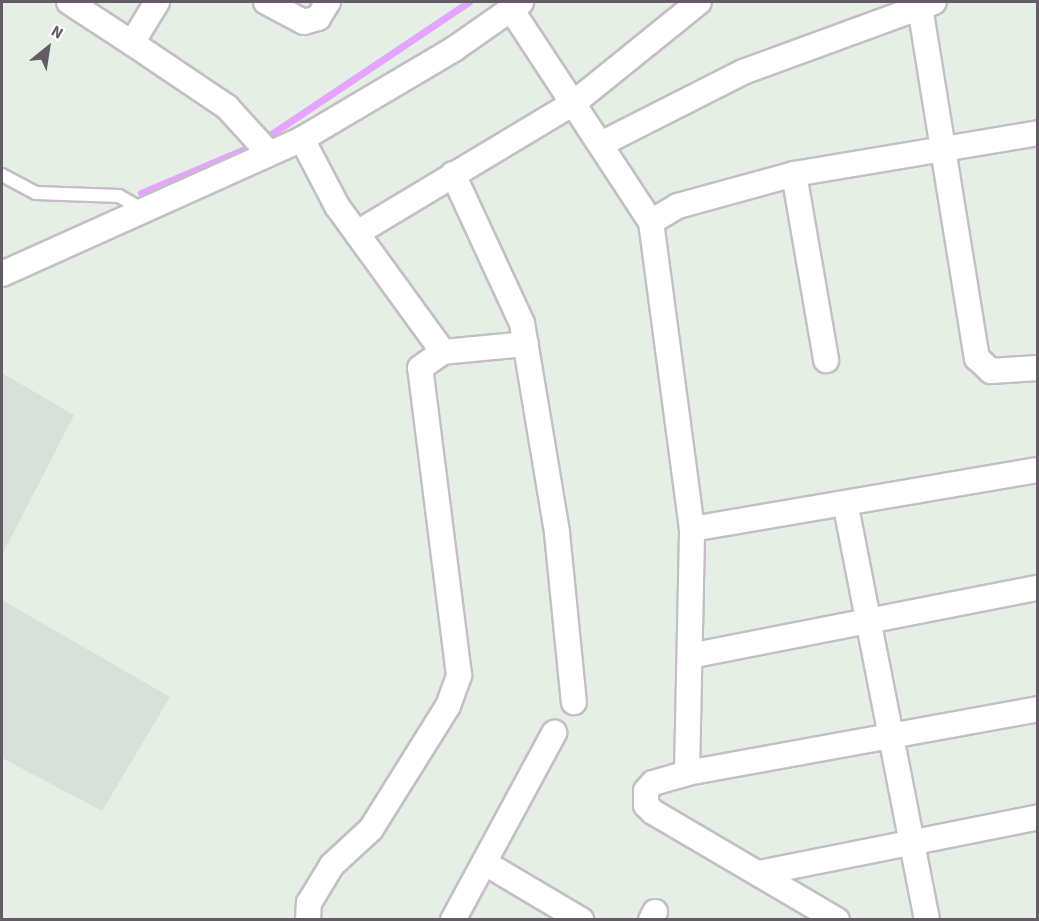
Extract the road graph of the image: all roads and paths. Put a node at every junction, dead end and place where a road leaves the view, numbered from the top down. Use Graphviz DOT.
graph roads {
  1 [pos="69,2"];
  2 [pos="157,2"];
  3 [pos="266,2"];
  4 [pos="328,2"];
  5 [pos="699,2"];
  6 [pos="927,4"];
  7 [pos="516,5"];
  8 [pos="132,43"];
  9 [pos="575,102"];
  10 [pos="1038,132"];
  11 [pos="302,139"];
  12 [pos="260,142"];
  13 [pos="603,143"];
  14 [pos="938,146"];
  15 [pos="453,174"];
  16 [pos="794,174"];
  17 [pos="2,175"];
  18 [pos="143,210"];
  19 [pos="651,222"];
  20 [pos="357,233"];
  21 [pos="2,274"];
  22 [pos="526,344"];
  23 [pos="443,352"];
  24 [pos="826,360"];
  25 [pos="1038,368"];
  26 [pos="1038,470"];
  27 [pos="846,507"];
  28 [pos="692,529"];
  29 [pos="1038,588"];
  30 [pos="871,619"];
  31 [pos="690,656"];
  32 [pos="574,702"];
  33 [pos="1038,709"];
  34 [pos="554,734"];
  35 [pos="892,737"];
  36 [pos="687,773"];
  37 [pos="1038,817"];
  38 [pos="912,842"];
  39 [pos="485,863"];
  40 [pos="759,873"];
  41 [pos="308,920"];
  42 [pos="453,920"];
  43 [pos="581,920"];
  44 [pos="837,920"];
  45 [pos="927,920"];
  1 -- 8 [label="street"];
  2 -- 8 [label="street"];
  3 -- 4 [label="street"];
  5 -- 9 [label="street"];
  6 -- 13 [label="street"];
  6 -- 14 [label="street"];
  7 -- 9 [label="street"];
  7 -- 11 [label="street"];
  8 -- 12 [label="street"];
  9 -- 13 [label="street"];
  9 -- 15 [label="street"];
  10 -- 14 [label="street"];
  11 -- 12 [label="street"];
  11 -- 20 [label="street"];
  12 -- 18 [label="street"];
  13 -- 19 [label="street"];
  14 -- 16 [label="street"];
  14 -- 25 [label="street"];
  15 -- 20 [label="street"];
  15 -- 22 [label="street"];
  16 -- 19 [label="street"];
  16 -- 24 [label="street"];
  17 -- 18 [label="lane"];
  18 -- 21 [label="street"];
  19 -- 28 [label="street"];
  20 -- 23 [label="street"];
  22 -- 23 [label="street"];
  22 -- 32 [label="street"];
  23 -- 41 [label="street"];
  26 -- 27 [label="street"];
  27 -- 28 [label="street"];
  27 -- 30 [label="street"];
  28 -- 31 [label="street"];
  29 -- 30 [label="street"];
  30 -- 31 [label="street"];
  30 -- 35 [label="street"];
  31 -- 36 [label="street"];
  33 -- 35 [label="street"];
  34 -- 39 [label="street"];
  35 -- 36 [label="street"];
  35 -- 38 [label="street"];
  36 -- 40 [label="street"];
  37 -- 38 [label="street"];
  38 -- 40 [label="street"];
  38 -- 45 [label="street"];
  39 -- 42 [label="street"];
  39 -- 43 [label="street"];
  40 -- 44 [label="street"];
}
